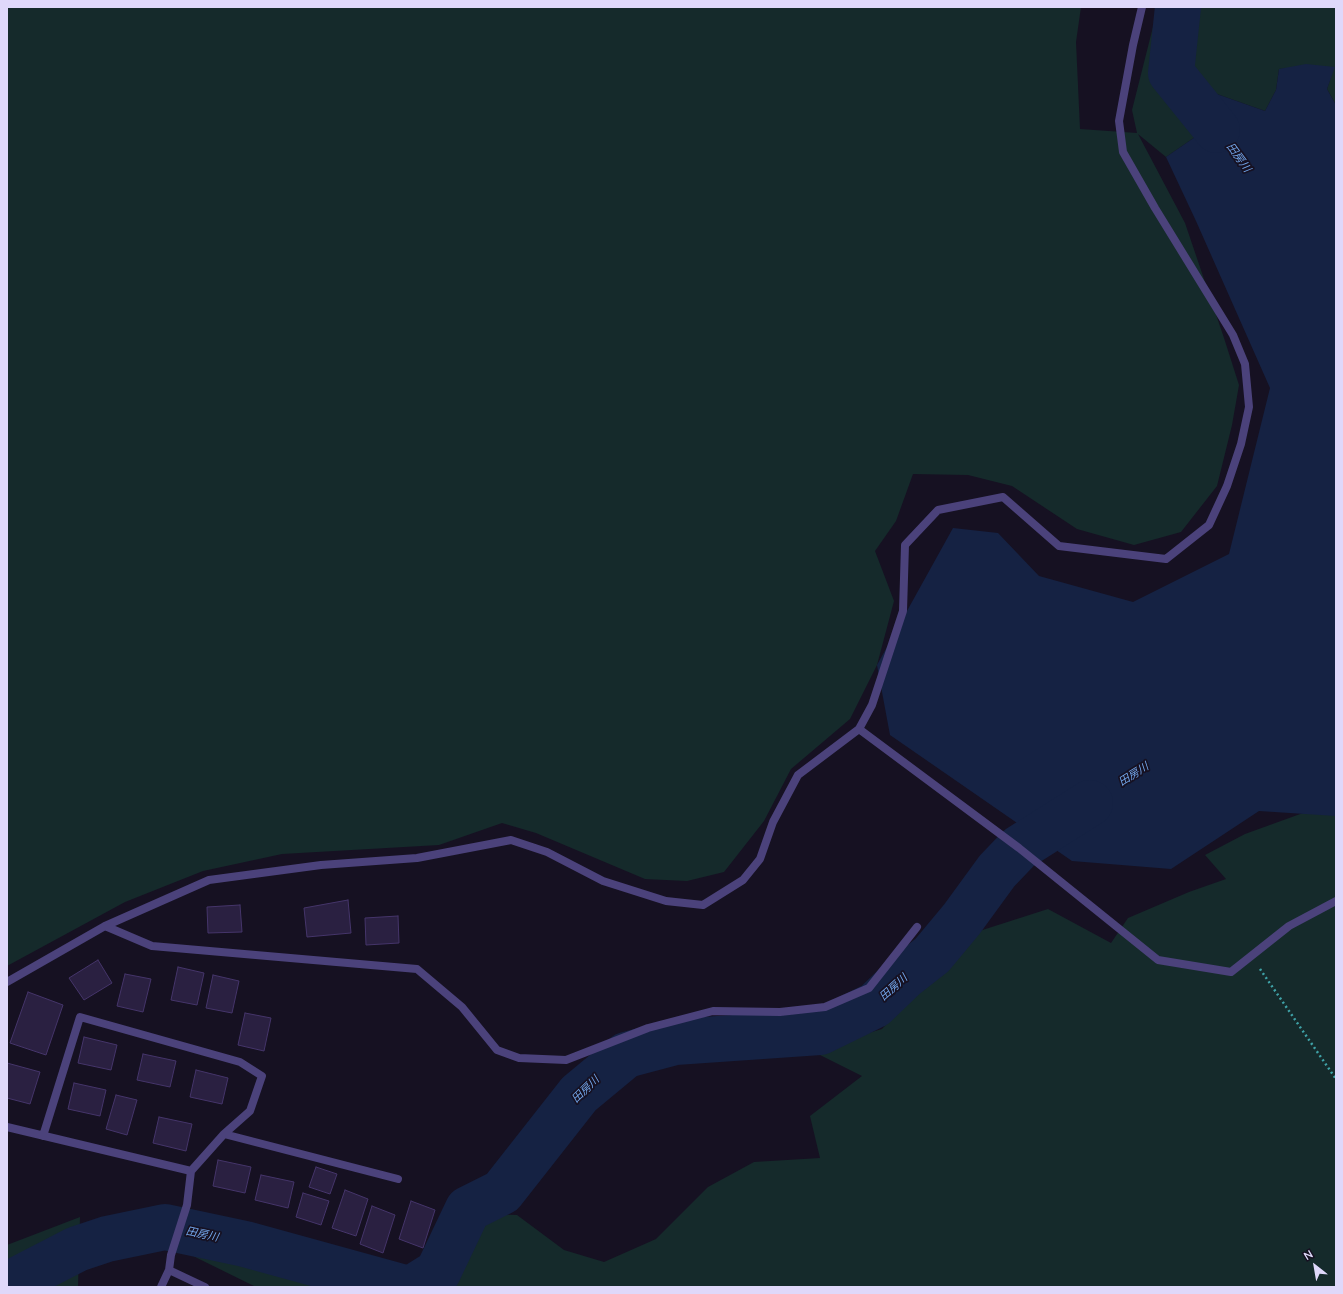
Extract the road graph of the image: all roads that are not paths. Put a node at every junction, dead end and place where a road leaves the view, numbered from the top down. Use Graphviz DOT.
graph roads {
  1 [pos="1142,7"];
  2 [pos="859,729"];
  3 [pos="1336,901"];
  4 [pos="105,926"];
  5 [pos="917,927"];
  6 [pos="7,982"];
  7 [pos="7,1127"];
  8 [pos="224,1134"];
  9 [pos="43,1136"];
  10 [pos="191,1171"];
  11 [pos="398,1178"];
  12 [pos="169,1270"];
  13 [pos="161,1287"];
  14 [pos="205,1287"];
  1 -- 2 [label="street"];
  2 -- 3 [label="street"];
  2 -- 4 [label="street"];
  4 -- 5 [label="street"];
  4 -- 6 [label="street"];
  7 -- 9 [label="street"];
  8 -- 9 [label="street"];
  8 -- 10 [label="street"];
  8 -- 11 [label="street"];
  9 -- 10 [label="street"];
  10 -- 12 [label="street"];
  12 -- 13 [label="street"];
  12 -- 14 [label="street"];
}
